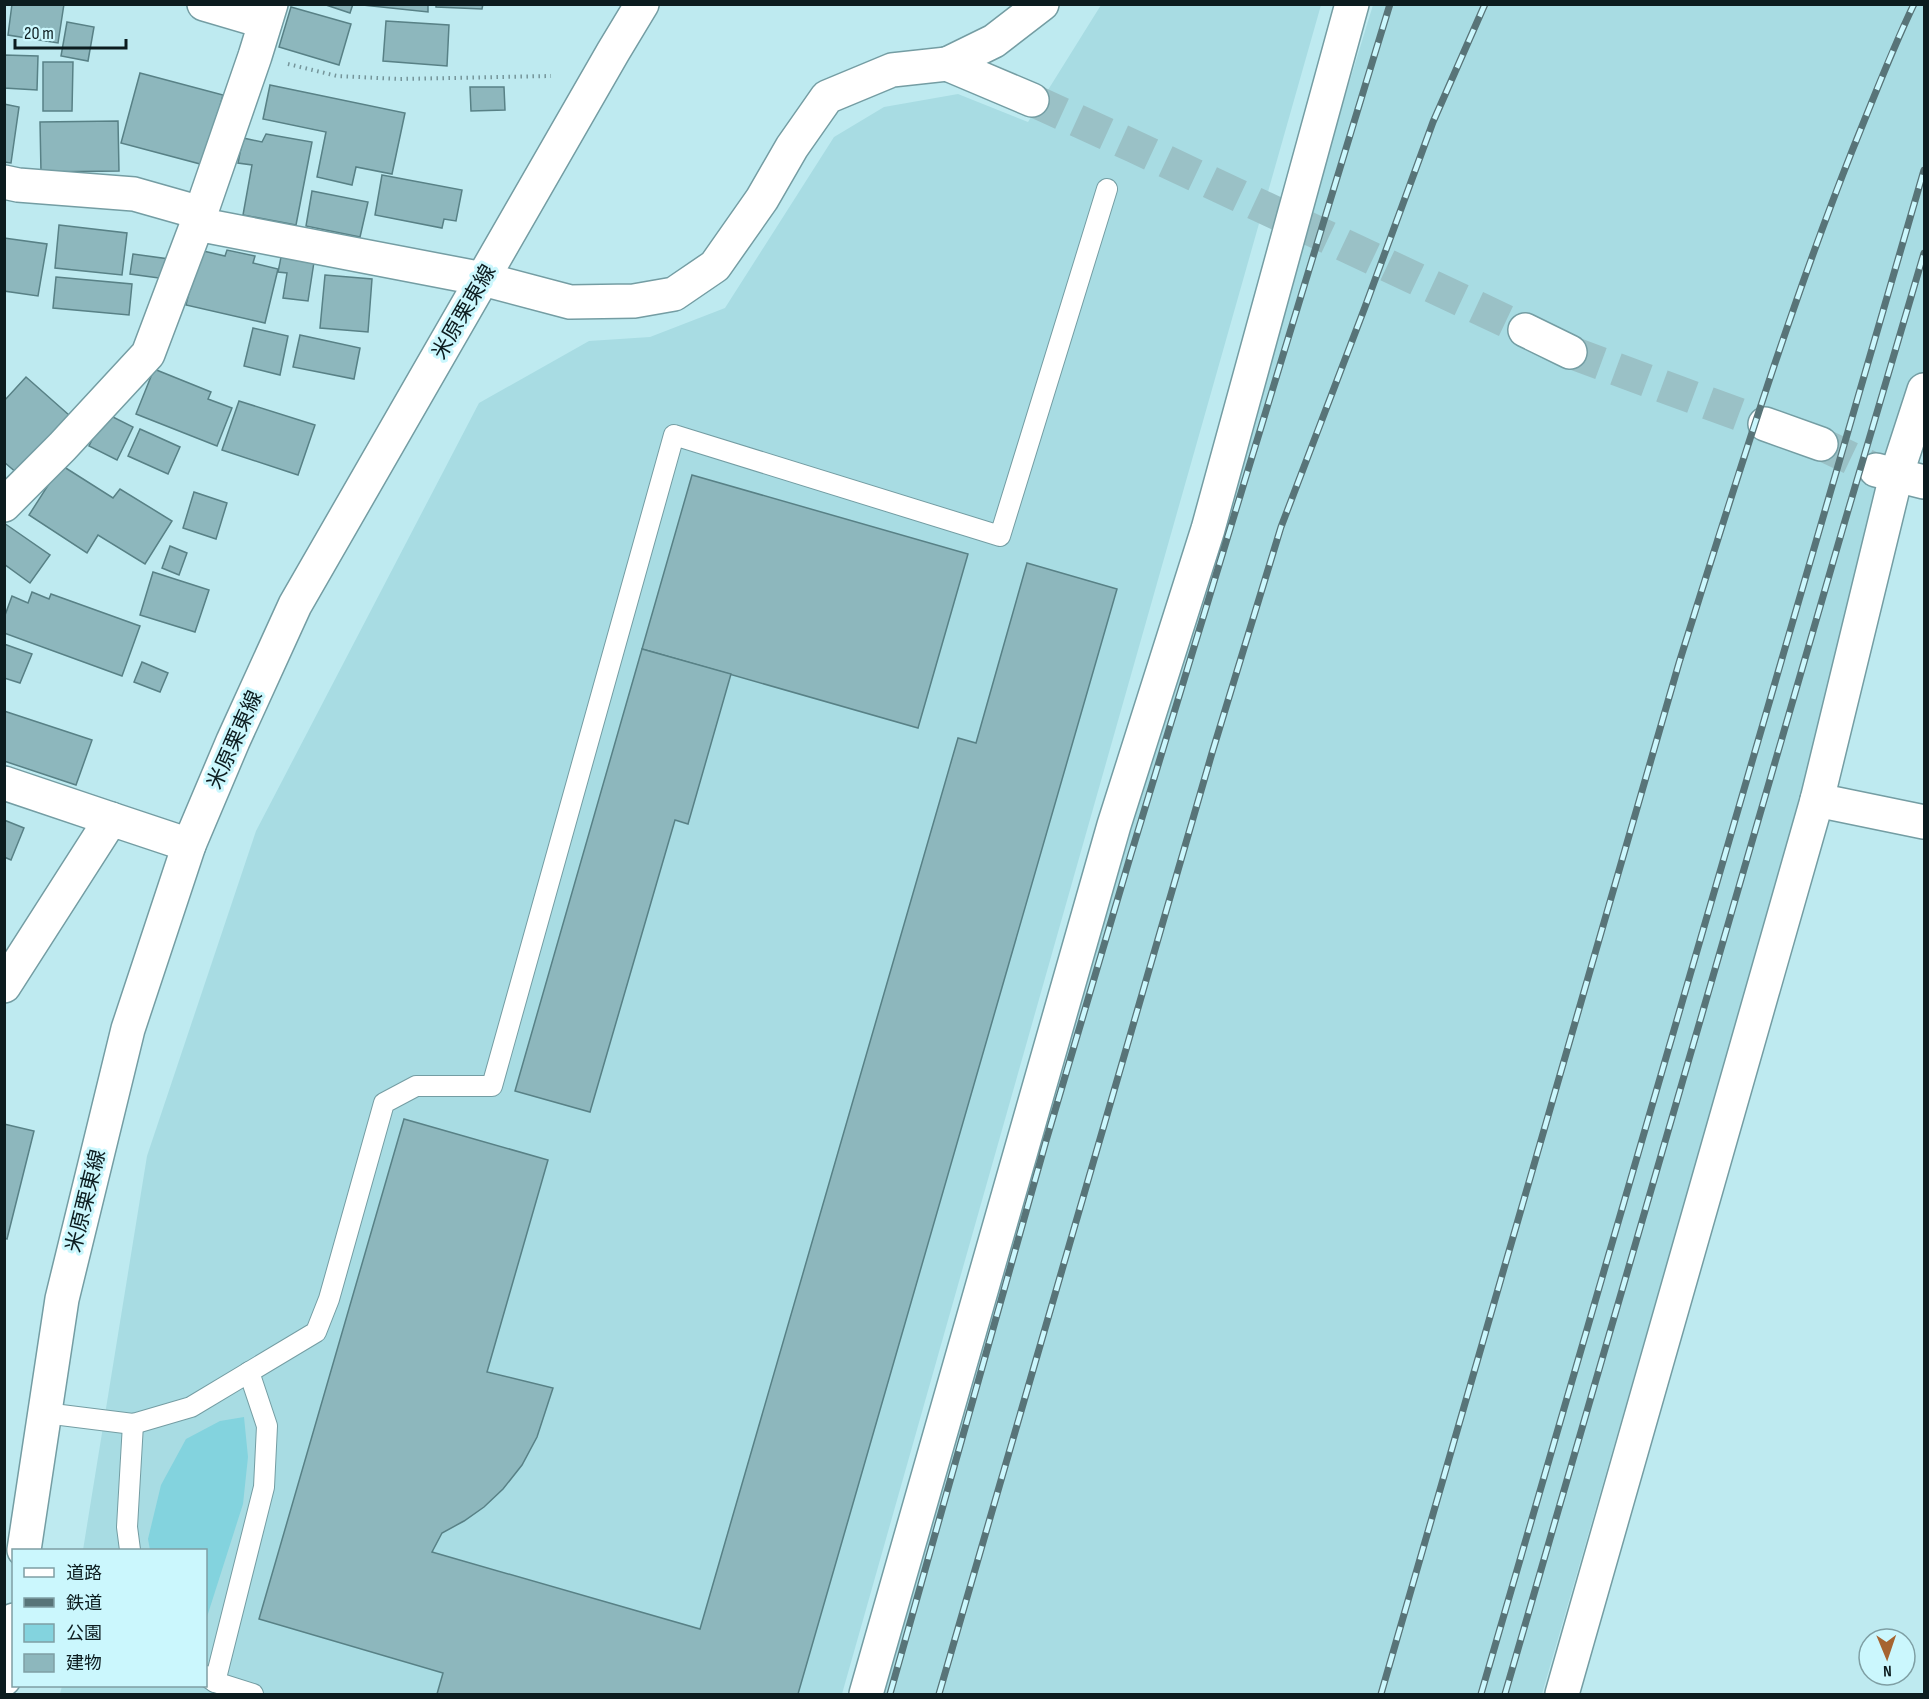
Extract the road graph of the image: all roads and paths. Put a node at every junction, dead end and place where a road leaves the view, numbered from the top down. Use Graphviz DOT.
graph roads {
  1 [pos="204,4"];
  2 [pos="642,4"];
  3 [pos="1042,4"];
  4 [pos="1352,4"];
  5 [pos="268,13"];
  6 [pos="255,56"];
  7 [pos="948,64"];
  8 [pos="551,76"];
  9 [pos="1032,100"];
  10 [pos="4,182"];
  11 [pos="1107,189"];
  12 [pos="199,219"];
  13 [pos="483,279"];
  14 [pos="1525,330"];
  15 [pos="1570,352"];
  16 [pos="1924,390"];
  17 [pos="1765,424"];
  18 [pos="1821,444"];
  19 [pos="1899,476"];
  20 [pos="4,505"];
  21 [pos="4,783"];
  22 [pos="1817,800"];
  23 [pos="111,819"];
  24 [pos="1924,822"];
  25 [pos="189,845"];
  26 [pos="4,986"];
  27 [pos="249,1372"];
  28 [pos="45,1413"];
  29 [pos="133,1424"];
  30 [pos="24,1549"];
  31 [pos="130,1549"];
  32 [pos="12,1632"];
  33 [pos="4,1679"];
  34 [pos="210,1679"];
  35 [pos="253,1695"];
  36 [pos="866,1695"];
  37 [pos="1562,1695"];
  1 -- 5 [label="street"];
  2 -- 13 [label="street, 米原栗東線"];
  3 -- 7 [label="street"];
  4 -- 36 [label="street"];
  5 -- 6 [label="street"];
  6 -- 8 [label="path"];
  6 -- 12 [label="street"];
  7 -- 9 [label="street"];
  7 -- 13 [label="street"];
  10 -- 12 [label="street"];
  11 -- 27 [label="lane"];
  12 -- 13 [label="street"];
  12 -- 20 [label="street"];
  13 -- 25 [label="street, 米原栗東線"];
  14 -- 15 [label="street"];
  16 -- 19 [label="street"];
  17 -- 18 [label="street"];
  19 -- 22 [label="street"];
  21 -- 23 [label="street"];
  22 -- 24 [label="street"];
  22 -- 37 [label="street"];
  23 -- 25 [label="street"];
  23 -- 26 [label="street"];
  25 -- 28 [label="street, 米原栗東線"];
  27 -- 29 [label="lane"];
  27 -- 34 [label="lane"];
  28 -- 29 [label="lane"];
  28 -- 30 [label="street, 米原栗東線"];
  29 -- 31 [label="lane"];
  32 -- 33 [label="street"];
  34 -- 35 [label="lane"];
}
